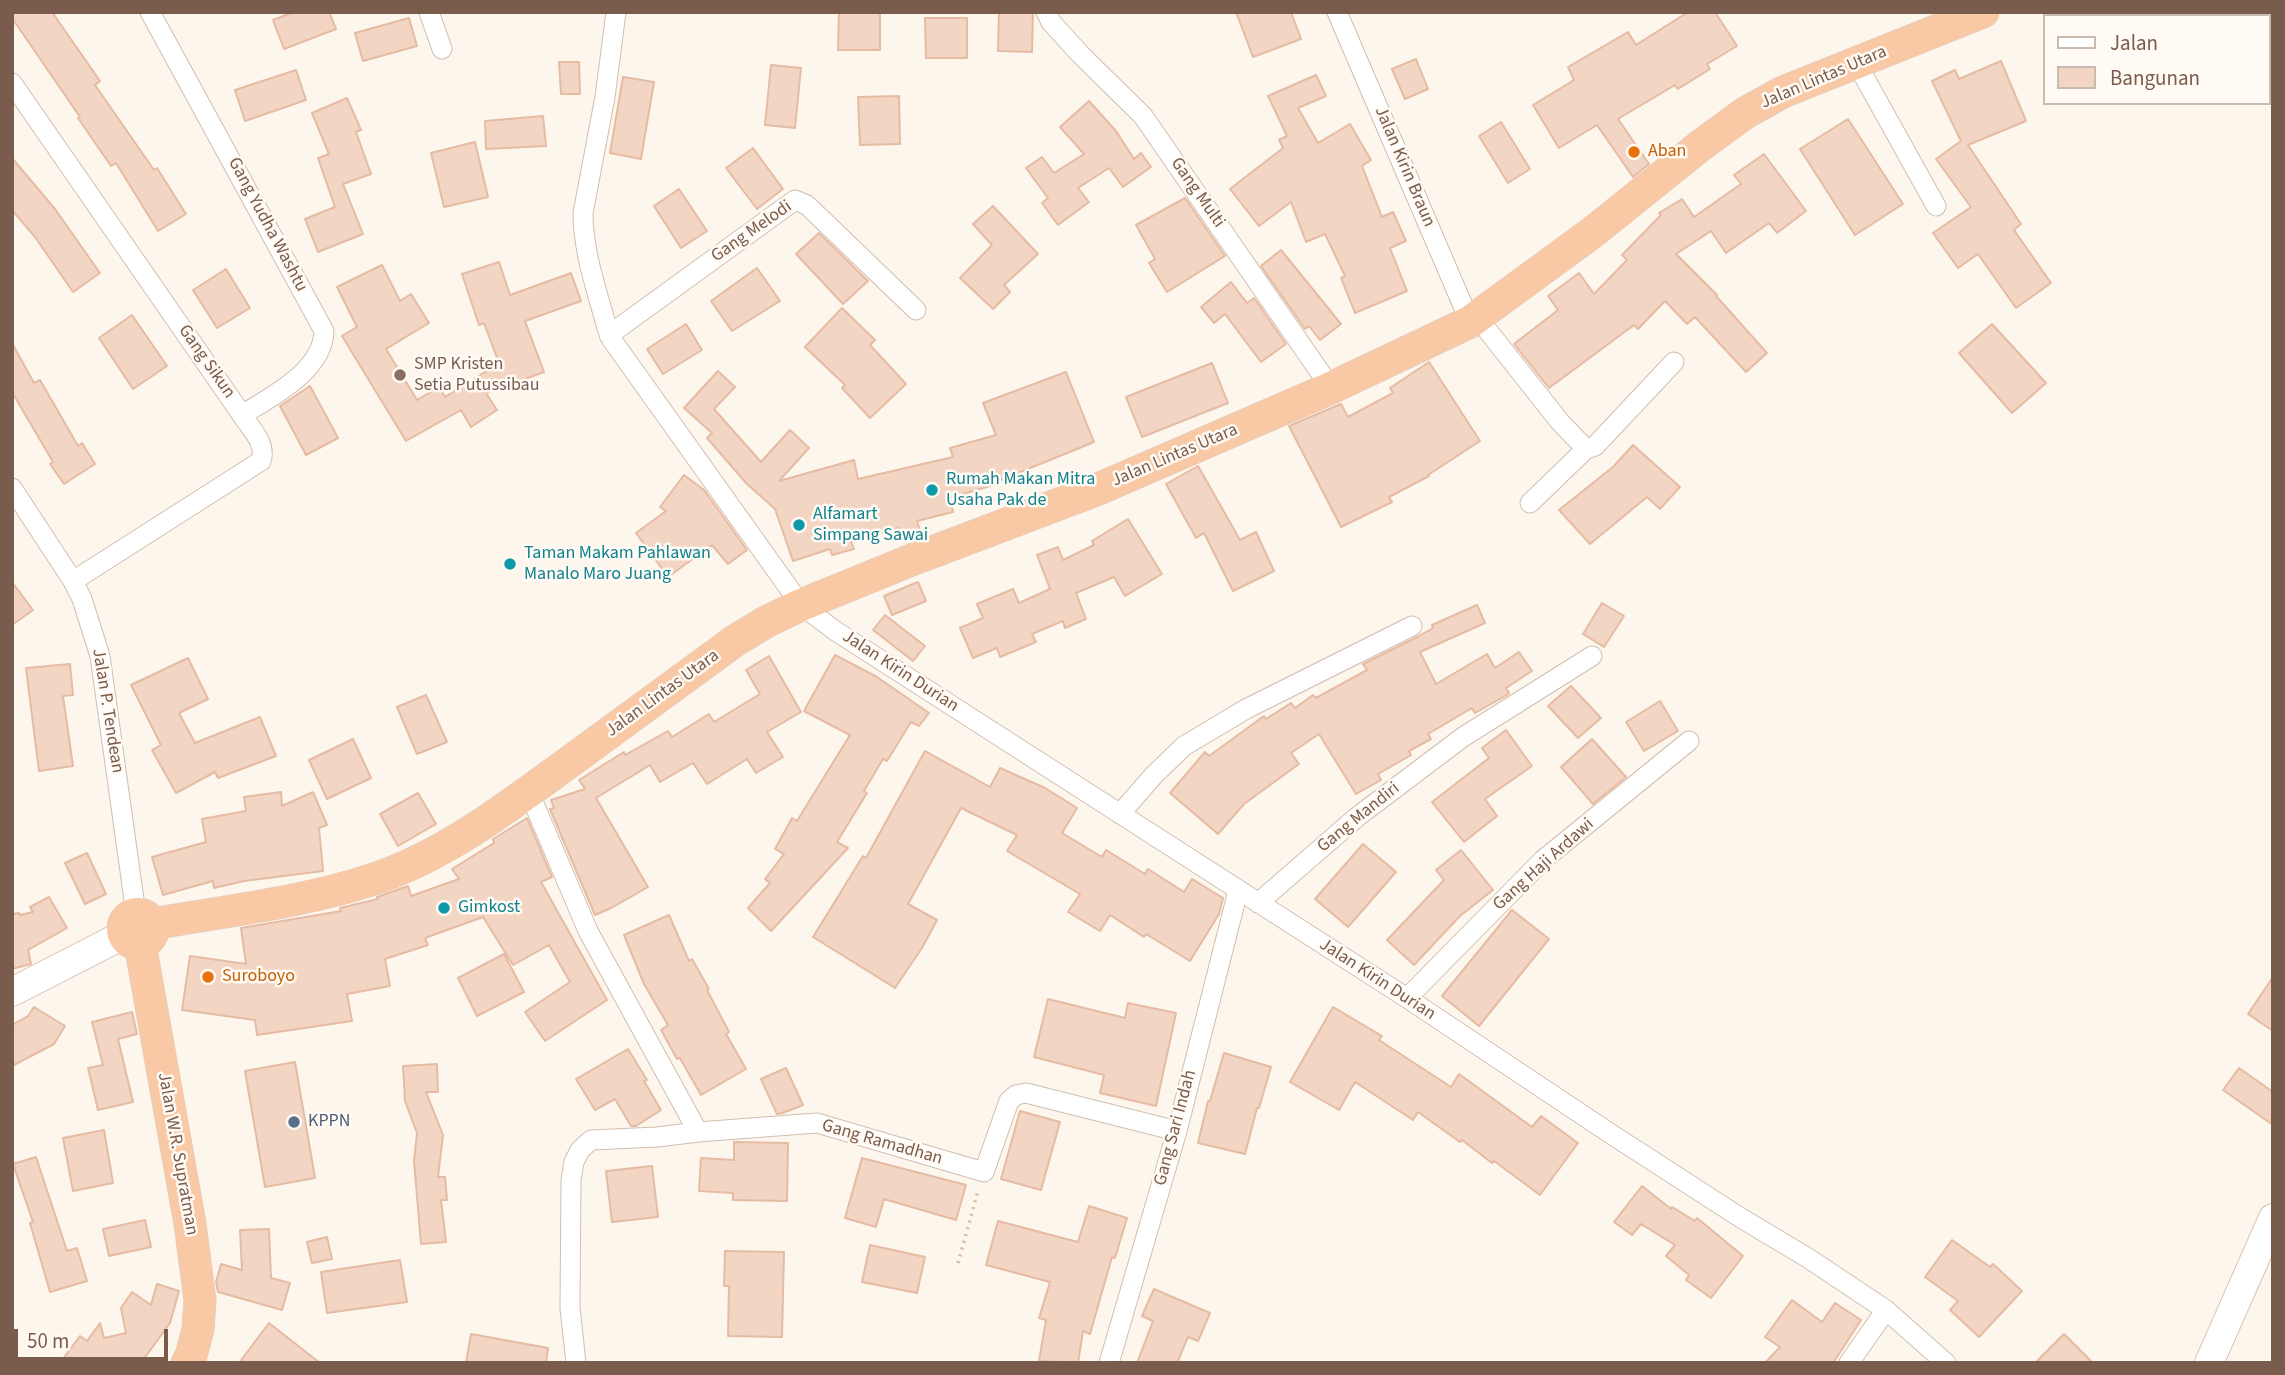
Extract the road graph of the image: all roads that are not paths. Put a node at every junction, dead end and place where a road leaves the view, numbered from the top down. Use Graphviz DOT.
graph roads {
  1 [pos="150,12"];
  2 [pos="429,12"];
  3 [pos="616,12"];
  4 [pos="1046,12"];
  5 [pos="1337,12"];
  6 [pos="1983,12"];
  7 [pos="442,49"];
  8 [pos="1857,64"];
  9 [pos="12,83"];
  10 [pos="1936,206"];
  11 [pos="916,310"];
  12 [pos="1473,320"];
  13 [pos="608,331"];
  14 [pos="1674,362"];
  15 [pos="1331,388"];
  16 [pos="242,415"];
  17 [pos="1586,449"];
  18 [pos="12,488"];
  19 [pos="1530,503"];
  20 [pos="73,581"];
  21 [pos="801,605"];
  22 [pos="1412,626"];
  23 [pos="1592,656"];
  24 [pos="1689,741"];
  25 [pos="529,792"];
  26 [pos="1120,814"];
  27 [pos="1238,891"];
  28 [pos="1258,903"];
  29 [pos="138,929"];
  30 [pos="12,992"];
  31 [pos="1407,998"];
  32 [pos="1177,1131"];
  33 [pos="698,1132"];
  34 [pos="2273,1218"];
  35 [pos="1886,1310"];
  36 [pos="187,1363"];
  37 [pos="576,1363"];
  38 [pos="1110,1363"];
  39 [pos="1849,1363"];
  40 [pos="1946,1363"];
  41 [pos="2209,1363"];
  1 -- 16 [label="street, Gang Yudha Washtu"];
  2 -- 7 [label="street"];
  3 -- 13 [label="street"];
  4 -- 15 [label="street, Gang Multi"];
  5 -- 12 [label="street, Jalan Kirin Braun"];
  6 -- 8 [label="highway, Jalan Lintas Utara"];
  8 -- 10 [label="street"];
  8 -- 12 [label="highway, Jalan Lintas Utara"];
  9 -- 16 [label="street, Gang Sikun"];
  11 -- 13 [label="street, Gang Melodi"];
  12 -- 15 [label="highway, Jalan Lintas Utara"];
  12 -- 17 [label="street, Jalan Kirin Braun"];
  13 -- 21 [label="street"];
  14 -- 17 [label="street"];
  15 -- 21 [label="highway, Jalan Lintas Utara"];
  16 -- 20 [label="street, Gang Sikun"];
  17 -- 19 [label="street"];
  18 -- 20 [label="street, Jalan P. Tendean"];
  20 -- 29 [label="street, Jalan P. Tendean"];
  21 -- 25 [label="highway, Jalan Lintas Utara"];
  21 -- 26 [label="street, Jalan Kirin Durian"];
  22 -- 26 [label="street"];
  23 -- 28 [label="street, Gang Mandiri"];
  24 -- 31 [label="street, Gang Haji Ardawi"];
  25 -- 29 [label="highway, Jalan Lintas Utara"];
  25 -- 33 [label="street"];
  26 -- 27 [label="street, Jalan Kirin Durian"];
  27 -- 28 [label="street, Jalan Kirin Durian"];
  27 -- 32 [label="street, Gang Sari Indah"];
  28 -- 31 [label="street, Jalan Kirin Durian"];
  29 -- 30 [label="main road"];
  29 -- 36 [label="highway, Jalan W.R. Supratman"];
  31 -- 35 [label="street, Jalan Kirin Durian"];
  32 -- 33 [label="street, Gang Ramadhan"];
  32 -- 38 [label="street, Gang Sari Indah"];
  33 -- 37 [label="street, Gang Ramadhan"];
  34 -- 41 [label="main road"];
  35 -- 39 [label="street"];
  35 -- 40 [label="street, Jalan Kirin Durian"];
}
